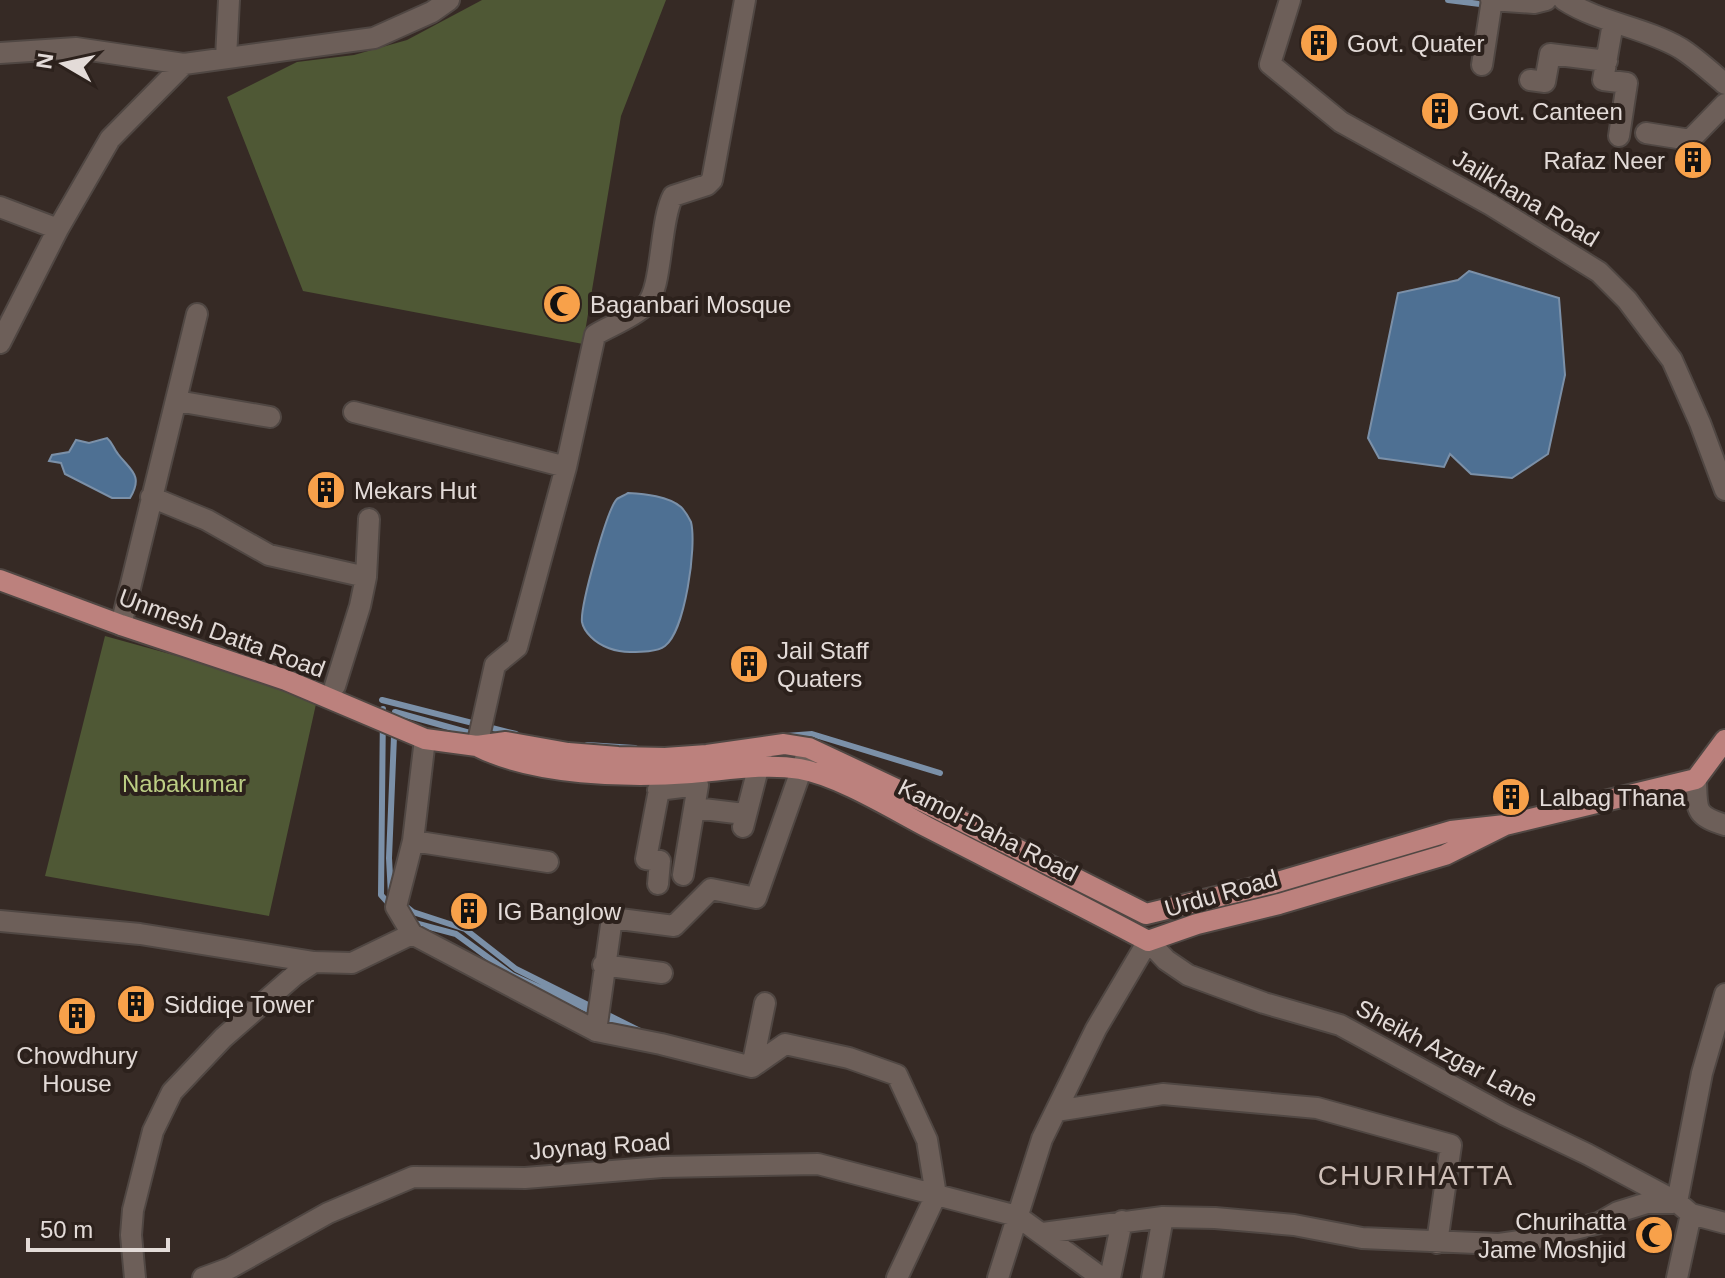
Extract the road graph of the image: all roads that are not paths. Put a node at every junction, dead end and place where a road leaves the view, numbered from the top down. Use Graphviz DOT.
graph roads {
  1 [pos="229,0"];
  2 [pos="449,0"];
  3 [pos="745,0"];
  4 [pos="1290,0"];
  5 [pos="1492,0"];
  6 [pos="1546,0"];
  7 [pos="1564,0"];
  8 [pos="1613,23"];
  9 [pos="0,53"];
  10 [pos="226,58"];
  11 [pos="1607,61"];
  12 [pos="184,64"];
  13 [pos="1482,65"];
  14 [pos="1530,80"];
  15 [pos="1725,84"];
  16 [pos="1725,104"];
  17 [pos="1646,133"];
  18 [pos="1619,136"];
  19 [pos="0,207"];
  20 [pos="58,229"];
  21 [pos="197,314"];
  22 [pos="0,343"];
  23 [pos="177,401"];
  24 [pos="354,412"];
  25 [pos="270,417"];
  26 [pos="566,467"];
  27 [pos="1725,490"];
  28 [pos="151,497"];
  29 [pos="369,519"];
  30 [pos="366,577"];
  31 [pos="0,580"];
  32 [pos="121,625"];
  33 [pos="335,686"];
  34 [pos="425,739"];
  35 [pos="1725,740"];
  36 [pos="774,745"];
  37 [pos="477,746"];
  38 [pos="818,752"];
  39 [pos="780,767"];
  40 [pos="758,768"];
  41 [pos="802,770"];
  42 [pos="661,774"];
  43 [pos="1696,779"];
  44 [pos="695,808"];
  45 [pos="1505,825"];
  46 [pos="1725,825"];
  47 [pos="413,841"];
  48 [pos="548,862"];
  49 [pos="683,875"];
  50 [pos="658,884"];
  51 [pos="1170,908"];
  52 [pos="1146,914"];
  53 [pos="0,921"];
  54 [pos="1176,931"];
  55 [pos="412,934"];
  56 [pos="1143,938"];
  57 [pos="314,962"];
  58 [pos="603,965"];
  59 [pos="662,973"];
  60 [pos="1725,994"];
  61 [pos="765,1003"];
  62 [pos="596,1031"];
  63 [pos="752,1067"];
  64 [pos="1056,1111"];
  65 [pos="936,1195"];
  66 [pos="1684,1208"];
  67 [pos="1017,1216"];
  68 [pos="1163,1217"];
  69 [pos="1122,1221"];
  70 [pos="1725,1223"];
  71 [pos="1043,1233"];
  72 [pos="1437,1243"];
  73 [pos="135,1278"];
  74 [pos="203,1278"];
  75 [pos="897,1278"];
  76 [pos="998,1278"];
  77 [pos="1102,1278"];
  78 [pos="1110,1278"];
  79 [pos="1152,1278"];
  80 [pos="1677,1278"];
  1 -- 10 [label="street"];
  2 -- 10 [label="street"];
  3 -- 26 [label="street"];
  4 -- 27 [label="street, Jailkhana Road"];
  5 -- 6 [label="street"];
  5 -- 13 [label="street"];
  7 -- 8 [label="street"];
  8 -- 11 [label="street"];
  8 -- 15 [label="street"];
  9 -- 12 [label="street"];
  10 -- 12 [label="street"];
  11 -- 14 [label="street"];
  11 -- 18 [label="street"];
  12 -- 20 [label="street"];
  16 -- 17 [label="street"];
  19 -- 20 [label="street"];
  20 -- 22 [label="street"];
  21 -- 23 [label="street"];
  23 -- 25 [label="street"];
  23 -- 28 [label="street"];
  24 -- 26 [label="street"];
  26 -- 37 [label="street"];
  28 -- 30 [label="street"];
  28 -- 32 [label="street"];
  29 -- 30 [label="street"];
  30 -- 33 [label="street"];
  31 -- 32 [label="main road, Unmesh Datta Road"];
  32 -- 34 [label="main road, Unmesh Datta Road"];
  34 -- 37 [label="main road, Unmesh Datta Road"];
  34 -- 47 [label="street"];
  35 -- 43 [label="main road"];
  36 -- 38 [label="main road, Unmesh Datta Road"];
  36 -- 39 [label="main road"];
  36 -- 40 [label="street"];
  36 -- 42 [label="main road, Unmesh Datta Road"];
  37 -- 42 [label="main road, Unmesh Datta Road"];
  38 -- 41 [label="street"];
  38 -- 52 [label="main road, Kamol-Daha Road"];
  39 -- 40 [label="main road, Kamol-Daha Road"];
  39 -- 41 [label="main road, Kamol-Daha Road"];
  40 -- 42 [label="main road, Kamol-Daha Road"];
  40 -- 44 [label="street"];
  41 -- 56 [label="main road, Kamol-Daha Road"];
  41 -- 58 [label="street"];
  42 -- 44 [label="street"];
  42 -- 50 [label="street"];
  43 -- 45 [label="main road, Urdu Road"];
  43 -- 46 [label="street"];
  44 -- 49 [label="street"];
  45 -- 51 [label="main road, Urdu Road"];
  45 -- 54 [label="main road, Urdu Road"];
  47 -- 48 [label="street"];
  47 -- 55 [label="street"];
  51 -- 52 [label="main road, Urdu Road"];
  51 -- 54 [label="main road"];
  52 -- 56 [label="main road"];
  53 -- 57 [label="street"];
  54 -- 56 [label="main road, Urdu Road"];
  55 -- 57 [label="street"];
  55 -- 62 [label="street"];
  56 -- 64 [label="street, Urdu Road"];
  56 -- 66 [label="street, Sheikh Azgar Lane"];
  57 -- 73 [label="street"];
  58 -- 59 [label="street"];
  58 -- 62 [label="street"];
  60 -- 66 [label="street"];
  61 -- 63 [label="street"];
  62 -- 63 [label="street"];
  63 -- 65 [label="street"];
  64 -- 67 [label="street, Urdu Road"];
  64 -- 72 [label="street"];
  65 -- 67 [label="street, Joynag Road"];
  65 -- 74 [label="street, Joynag Road"];
  65 -- 75 [label="street"];
  66 -- 70 [label="street"];
  66 -- 72 [label="street"];
  66 -- 80 [label="street"];
  67 -- 71 [label="street, Joynag Road"];
  67 -- 76 [label="street, Urdu Road"];
  68 -- 69 [label="street"];
  68 -- 72 [label="street"];
  68 -- 79 [label="street"];
  69 -- 71 [label="street"];
  69 -- 78 [label="street"];
  71 -- 77 [label="street, Joynag Road"];
}
